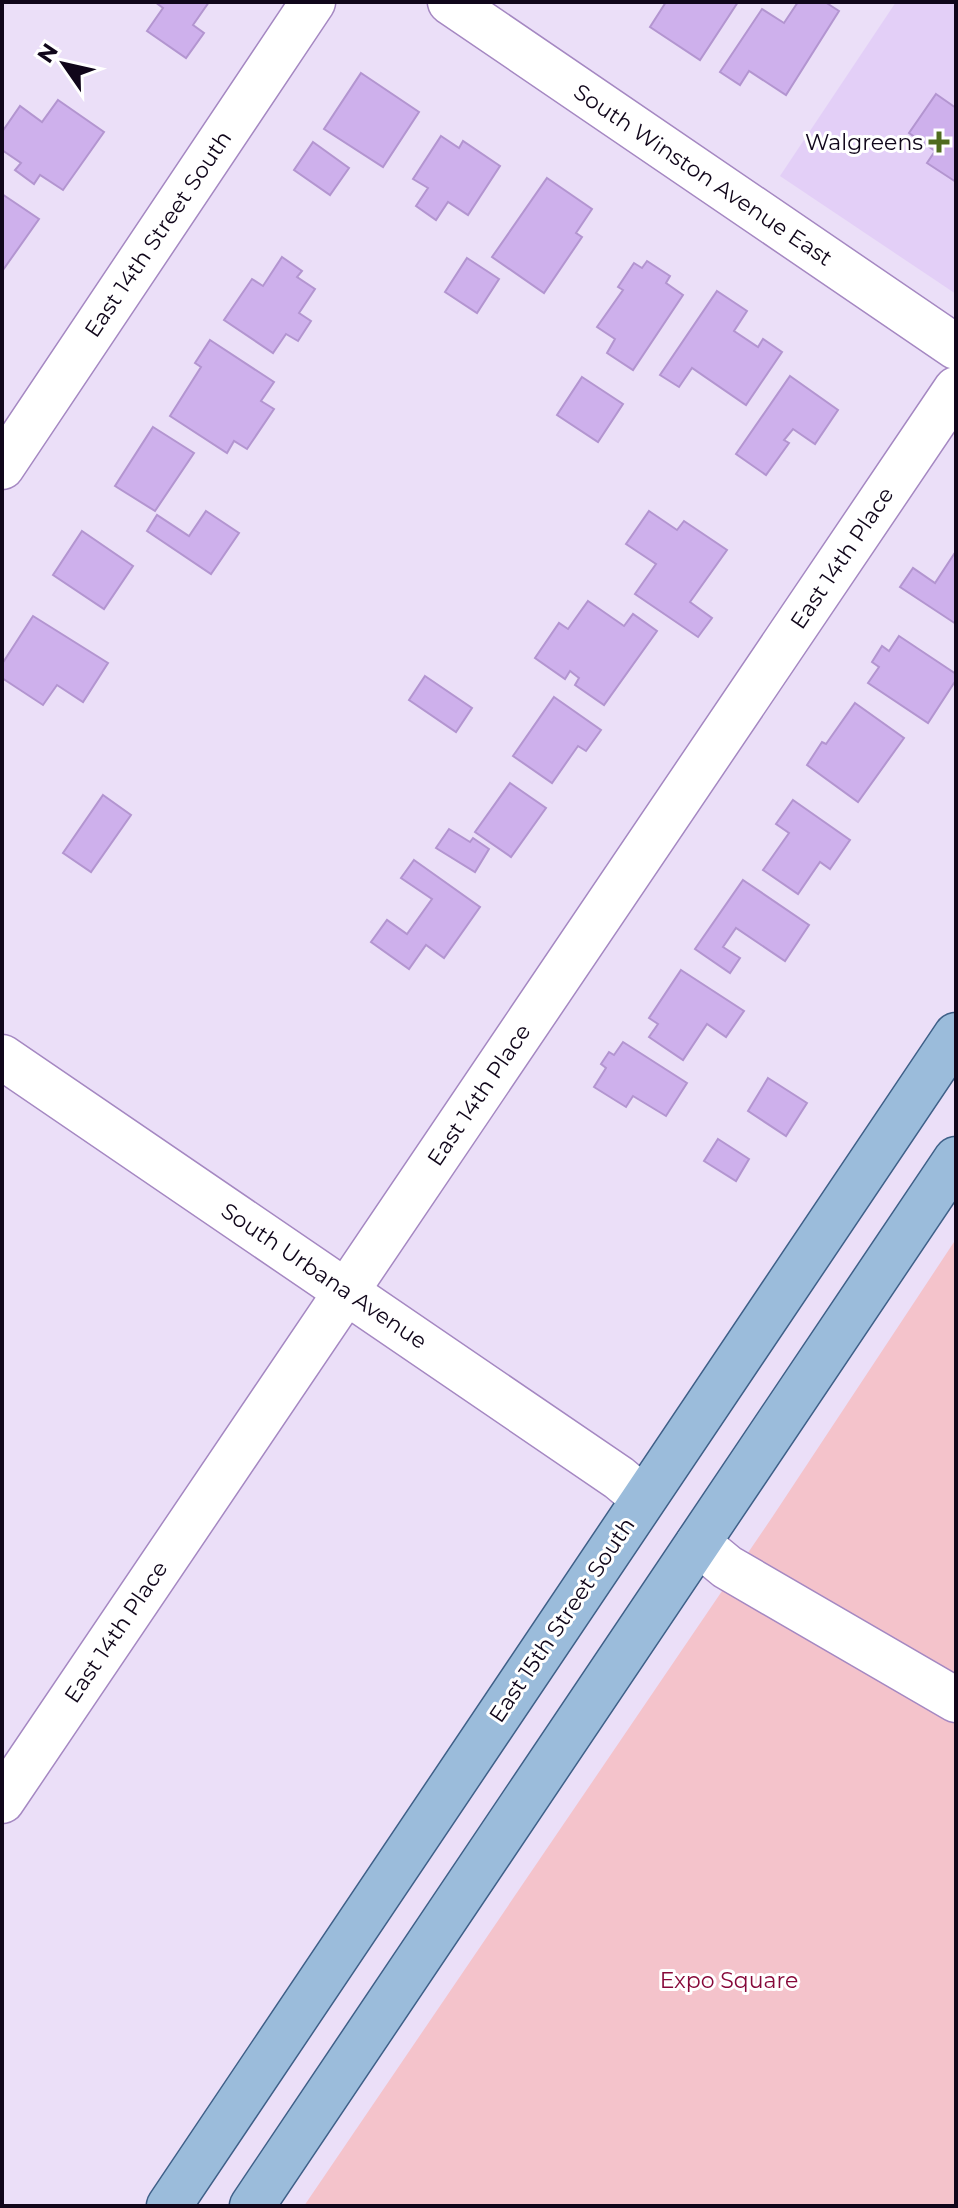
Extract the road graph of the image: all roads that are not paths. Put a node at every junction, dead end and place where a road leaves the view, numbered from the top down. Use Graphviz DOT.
graph roads {
  1 [pos="313,2"];
  2 [pos="450,2"];
  3 [pos="956,347"];
  4 [pos="956,389"];
  5 [pos="2,467"];
  6 [pos="956,1035"];
  7 [pos="2,1057"];
  8 [pos="956,1159"];
  9 [pos="347,1291"];
  10 [pos="643,1498"];
  11 [pos="698,1543"];
  12 [pos="956,1700"];
  13 [pos="2,1801"];
  14 [pos="169,2206"];
  15 [pos="252,2206"];
  1 -- 5 [label="street, East 14th Street South"];
  2 -- 3 [label="street, South Winston Avenue East"];
  4 -- 9 [label="street, East 14th Place"];
  6 -- 10 [label="main road, East 15th Street South"];
  7 -- 9 [label="street, South Urbana Avenue"];
  8 -- 11 [label="main road"];
  9 -- 10 [label="street, South Urbana Avenue"];
  9 -- 13 [label="street, East 14th Place"];
  10 -- 11 [label="main road"];
  10 -- 14 [label="main road, East 15th Street South"];
  11 -- 12 [label="street"];
  11 -- 15 [label="main road"];
}
